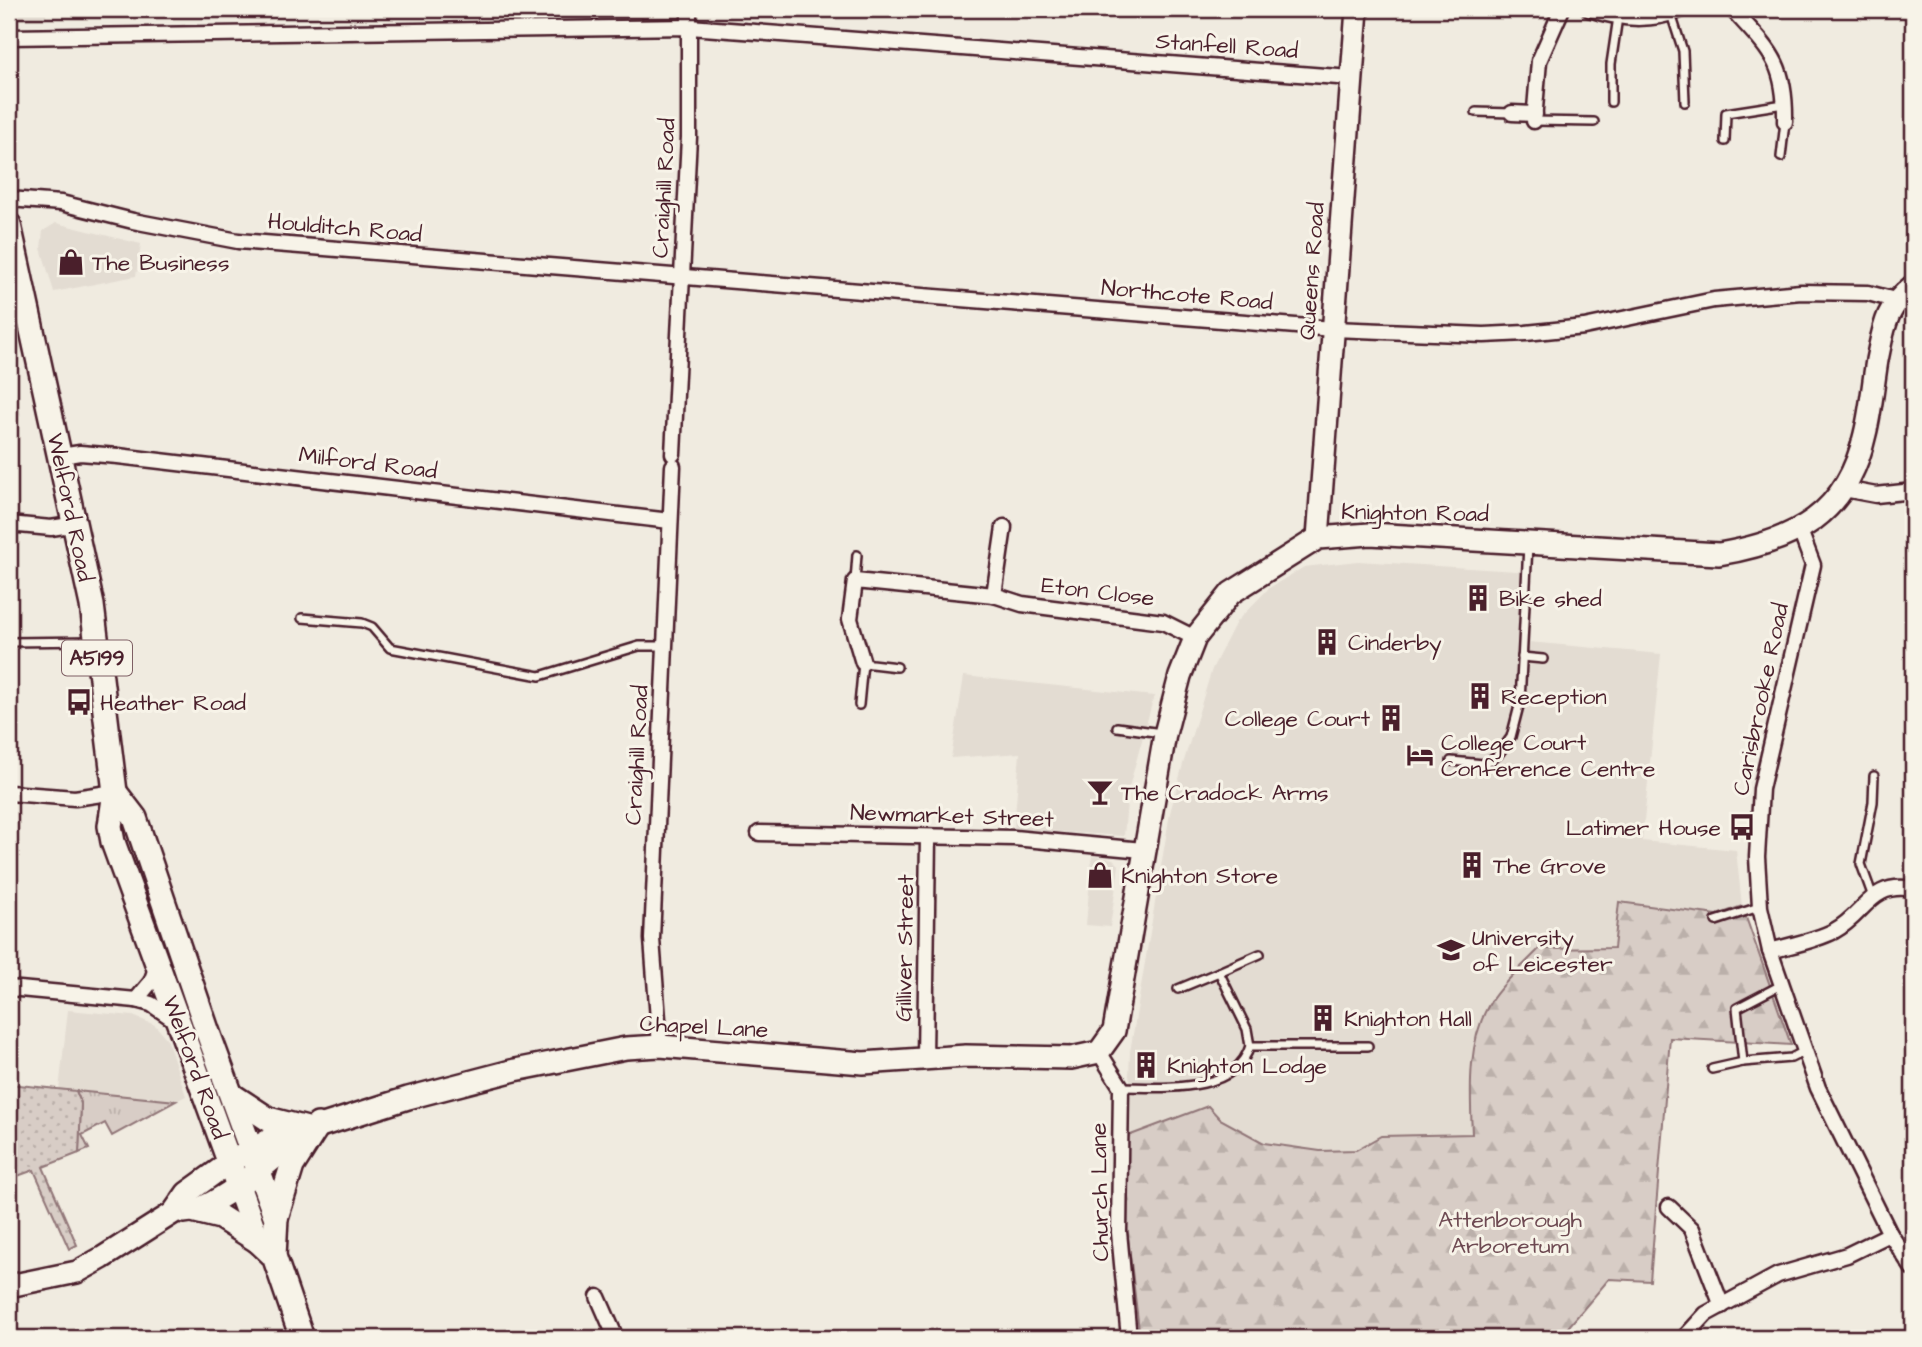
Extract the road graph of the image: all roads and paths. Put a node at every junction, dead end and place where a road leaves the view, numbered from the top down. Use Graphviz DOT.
graph roads {
  1 [pos="689,9"];
  2 [pos="1357,9"];
  3 [pos="1562,9"];
  4 [pos="1589,9"];
  5 [pos="1732,9"];
  6 [pos="1677,11"];
  7 [pos="1618,17"];
  8 [pos="690,27"];
  9 [pos="9,37"];
  10 [pos="1351,78"];
  11 [pos="1611,102"];
  12 [pos="1685,102"];
  13 [pos="1785,104"];
  14 [pos="1476,112"];
  15 [pos="1512,113"];
  16 [pos="1534,118"];
  17 [pos="1594,122"];
  18 [pos="1785,122"];
  19 [pos="1725,141"];
  20 [pos="1782,157"];
  21 [pos="9,199"];
  22 [pos="9,225"];
  23 [pos="682,277"];
  24 [pos="1913,286"];
  25 [pos="1895,300"];
  26 [pos="1333,329"];
  27 [pos="61,456"];
  28 [pos="1844,489"];
  29 [pos="1913,491"];
  30 [pos="670,521"];
  31 [pos="9,524"];
  32 [pos="76,524"];
  33 [pos="1004,527"];
  34 [pos="1799,528"];
  35 [pos="1318,538"];
  36 [pos="1528,542"];
  37 [pos="857,555"];
  38 [pos="855,580"];
  39 [pos="994,595"];
  40 [pos="302,618"];
  41 [pos="1195,638"];
  42 [pos="95,641"];
  43 [pos="9,642"];
  44 [pos="664,646"];
  45 [pos="1522,657"];
  46 [pos="1543,659"];
  47 [pos="863,663"];
  48 [pos="897,667"];
  49 [pos="859,705"];
  50 [pos="1117,727"];
  51 [pos="1165,734"];
  52 [pos="1451,761"];
  53 [pos="1874,776"];
  54 [pos="115,792"];
  55 [pos="9,793"];
  56 [pos="759,833"];
  57 [pos="928,837"];
  58 [pos="1143,850"];
  59 [pos="1913,889"];
  60 [pos="1873,897"];
  61 [pos="1760,907"];
  62 [pos="1716,921"];
  63 [pos="1770,951"];
  64 [pos="1260,954"];
  65 [pos="158,961"];
  66 [pos="1219,972"];
  67 [pos="1781,985"];
  68 [pos="9,988"];
  69 [pos="1178,989"];
  70 [pos="136,1000"];
  71 [pos="181,1024"];
  72 [pos="660,1046"];
  73 [pos="1250,1046"];
  74 [pos="1368,1046"];
  75 [pos="1104,1047"];
  76 [pos="1805,1051"];
  77 [pos="925,1059"];
  78 [pos="1743,1062"];
  79 [pos="1712,1069"];
  80 [pos="1121,1092"];
  81 [pos="233,1096"];
  82 [pos="309,1129"];
  83 [pos="255,1158"];
  84 [pos="234,1173"];
  85 [pos="1669,1208"];
  86 [pos="184,1212"];
  87 [pos="276,1218"];
  88 [pos="1890,1234"];
  89 [pos="266,1249"];
  90 [pos="1913,1269"];
  91 [pos="9,1286"];
  92 [pos="597,1297"];
  93 [pos="1722,1306"];
  94 [pos="302,1338"];
  95 [pos="616,1338"];
  96 [pos="1129,1338"];
  97 [pos="1684,1338"];
  1 -- 8 [label="street, Craighill Road"];
  2 -- 10 [label="street, Queens Road"];
  3 -- 16 [label="street"];
  4 -- 7 [label="street"];
  5 -- 13 [label="street"];
  6 -- 7 [label="street"];
  6 -- 12 [label="lane"];
  7 -- 11 [label="lane"];
  8 -- 9 [label="street, Stanfell Road"];
  8 -- 10 [label="street, Stanfell Road"];
  8 -- 23 [label="street, Craighill Road"];
  10 -- 26 [label="street, Queens Road"];
  13 -- 18 [label="street"];
  13 -- 19 [label="lane"];
  14 -- 15 [label="lane"];
  15 -- 16 [label="street"];
  16 -- 17 [label="lane"];
  18 -- 20 [label="lane"];
  21 -- 23 [label="street, Houlditch Road"];
  22 -- 27 [label="main road, Welford Road / A5199"];
  23 -- 26 [label="street, Northcote Road"];
  23 -- 30 [label="street, Craighill Road"];
  24 -- 25 [label="street"];
  25 -- 26 [label="street, Northcote Road"];
  25 -- 28 [label="street, Knighton Road"];
  26 -- 35 [label="street, Queens Road"];
  27 -- 30 [label="street, Milford Road"];
  27 -- 32 [label="main road, Welford Road / A5199"];
  28 -- 29 [label="street"];
  28 -- 34 [label="street, Knighton Road"];
  30 -- 44 [label="street, Craighill Road"];
  31 -- 32 [label="street"];
  32 -- 42 [label="main road, Welford Road / A5199"];
  33 -- 39 [label="street"];
  34 -- 36 [label="street, Knighton Road"];
  34 -- 61 [label="street, Carisbrooke Road"];
  35 -- 36 [label="street, Knighton Road"];
  35 -- 41 [label="street, Knighton Road"];
  36 -- 45 [label="lane"];
  37 -- 38 [label="lane"];
  38 -- 39 [label="street, Eton Close"];
  38 -- 47 [label="street"];
  39 -- 41 [label="street, Eton Close"];
  40 -- 44 [label="lane"];
  41 -- 51 [label="street, Knighton Road"];
  42 -- 43 [label="lane"];
  42 -- 54 [label="main road, Welford Road / A5199"];
  44 -- 72 [label="street, Craighill Road"];
  45 -- 46 [label="lane"];
  45 -- 52 [label="lane"];
  47 -- 48 [label="lane"];
  47 -- 49 [label="lane"];
  50 -- 51 [label="lane"];
  51 -- 58 [label="street, Knighton Road"];
  53 -- 60 [label="lane"];
  54 -- 55 [label="street"];
  54 -- 65 [label="main road, Welford Road / A5199"];
  54 -- 81 [label="main road, Welford Road / A5199"];
  56 -- 57 [label="street, Newmarket Street"];
  57 -- 58 [label="street, Newmarket Street"];
  57 -- 77 [label="street, Gilliver Street"];
  58 -- 75 [label="street, Knighton Road"];
  59 -- 60 [label="street"];
  60 -- 63 [label="street"];
  61 -- 62 [label="lane"];
  61 -- 63 [label="street, Carisbrooke Road"];
  63 -- 67 [label="street, Carisbrooke Road"];
  64 -- 66 [label="lane"];
  65 -- 70 [label="street"];
  65 -- 71 [label="main road, Welford Road / A5199"];
  66 -- 69 [label="lane"];
  66 -- 73 [label="lane"];
  67 -- 76 [label="street, Carisbrooke Road"];
  67 -- 78 [label="lane"];
  68 -- 70 [label="street"];
  70 -- 71 [label="street"];
  71 -- 84 [label="main road, Welford Road / A5199"];
  72 -- 77 [label="street, Chapel Lane"];
  72 -- 82 [label="street, Chapel Lane"];
  73 -- 74 [label="lane"];
  73 -- 80 [label="lane"];
  75 -- 77 [label="street, Chapel Lane"];
  75 -- 80 [label="street"];
  76 -- 78 [label="lane"];
  76 -- 88 [label="street, Carisbrooke Road"];
  78 -- 79 [label="lane"];
  80 -- 96 [label="street, Church Lane"];
  81 -- 82 [label="main road"];
  81 -- 83 [label="main road, Welford Road / A5199"];
  82 -- 83 [label="street, Chapel Lane"];
  82 -- 87 [label="main road"];
  83 -- 84 [label="street, Chapel Lane"];
  83 -- 87 [label="main road, Welford Road / A5199"];
  84 -- 86 [label="street, Chapel Lane"];
  84 -- 89 [label="main road, Welford Road / A5199"];
  85 -- 93 [label="street"];
  86 -- 89 [label="main road"];
  86 -- 91 [label="street, Chapel Lane"];
  87 -- 89 [label="main road, Welford Road / A5199"];
  88 -- 90 [label="street, Carisbrooke Road"];
  88 -- 93 [label="street"];
  89 -- 94 [label="main road, Welford Road / A5199"];
  92 -- 95 [label="street"];
  93 -- 97 [label="street"];
}
